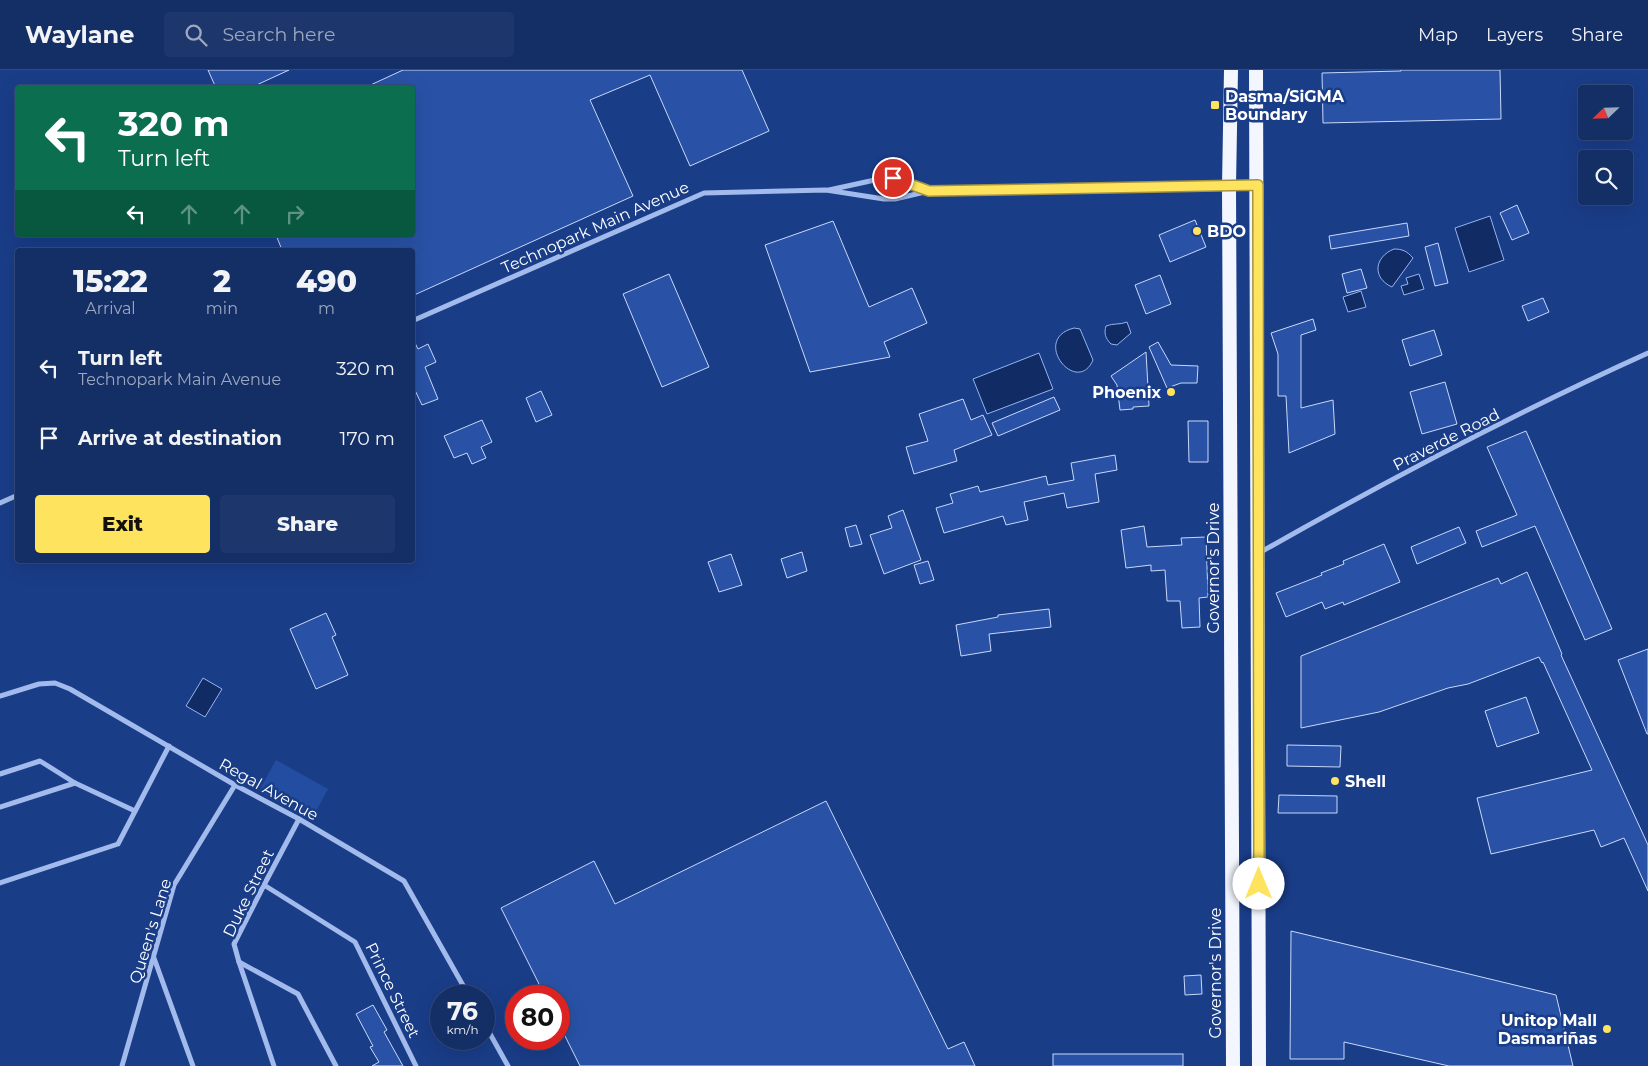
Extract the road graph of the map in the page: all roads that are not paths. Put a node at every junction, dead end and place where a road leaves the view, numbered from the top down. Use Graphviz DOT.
graph roads {
  1 [pos="1231,70"];
  2 [pos="1256,70"];
  3 [pos="1258,185"];
  4 [pos="1229,186"];
  5 [pos="826,190"];
  6 [pos="929,191"];
  7 [pos="415,320"];
  8 [pos="1648,353"];
  9 [pos="15,496"];
  10 [pos="0,503"];
  11 [pos="1258,553"];
  12 [pos="0,696"];
  13 [pos="169,746"];
  14 [pos="0,774"];
  15 [pos="75,783"];
  16 [pos="235,785"];
  17 [pos="0,807"];
  18 [pos="135,811"];
  19 [pos="299,819"];
  20 [pos="0,883"];
  21 [pos="264,885"];
  22 [pos="154,958"];
  23 [pos="239,962"];
  24 [pos="463,985"];
  25 [pos="495,1043"];
  26 [pos="122,1066"];
  27 [pos="193,1066"];
  28 [pos="274,1066"];
  29 [pos="336,1066"];
  30 [pos="416,1066"];
  31 [pos="508,1066"];
  32 [pos="1233,1066"];
  33 [pos="1259,1066"];
  1 -- 4 [label="highway, Governor's Drive"];
  2 -- 3 [label="highway"];
  3 -- 4 [label="street, Technopark Main Avenue"];
  3 -- 11 [label="highway"];
  4 -- 6 [label="street, Technopark Main Avenue"];
  4 -- 32 [label="highway, Governor's Drive"];
  5 -- 6 [label="street, Technopark Main Avenue"];
  5 -- 6 [label="street, Technopark Main Avenue"];
  5 -- 7 [label="street, Technopark Main Avenue"];
  8 -- 11 [label="street, Praverde Road"];
  9 -- 10 [label="street"];
  11 -- 33 [label="highway"];
  12 -- 13 [label="street, Regal Avenue"];
  13 -- 16 [label="street, Regal Avenue"];
  13 -- 18 [label="street"];
  14 -- 15 [label="street"];
  15 -- 17 [label="street"];
  15 -- 18 [label="street"];
  16 -- 19 [label="street, Regal Avenue"];
  16 -- 22 [label="street, Queen's Lane"];
  18 -- 20 [label="street"];
  19 -- 21 [label="street, Duke Street"];
  19 -- 24 [label="street, Regal Avenue"];
  21 -- 23 [label="street, Duke Street"];
  21 -- 30 [label="street, Prince Street"];
  22 -- 26 [label="street, Queen's Lane"];
  22 -- 27 [label="street"];
  23 -- 28 [label="street, Duke Street"];
  23 -- 29 [label="street"];
  25 -- 31 [label="street"];
}
